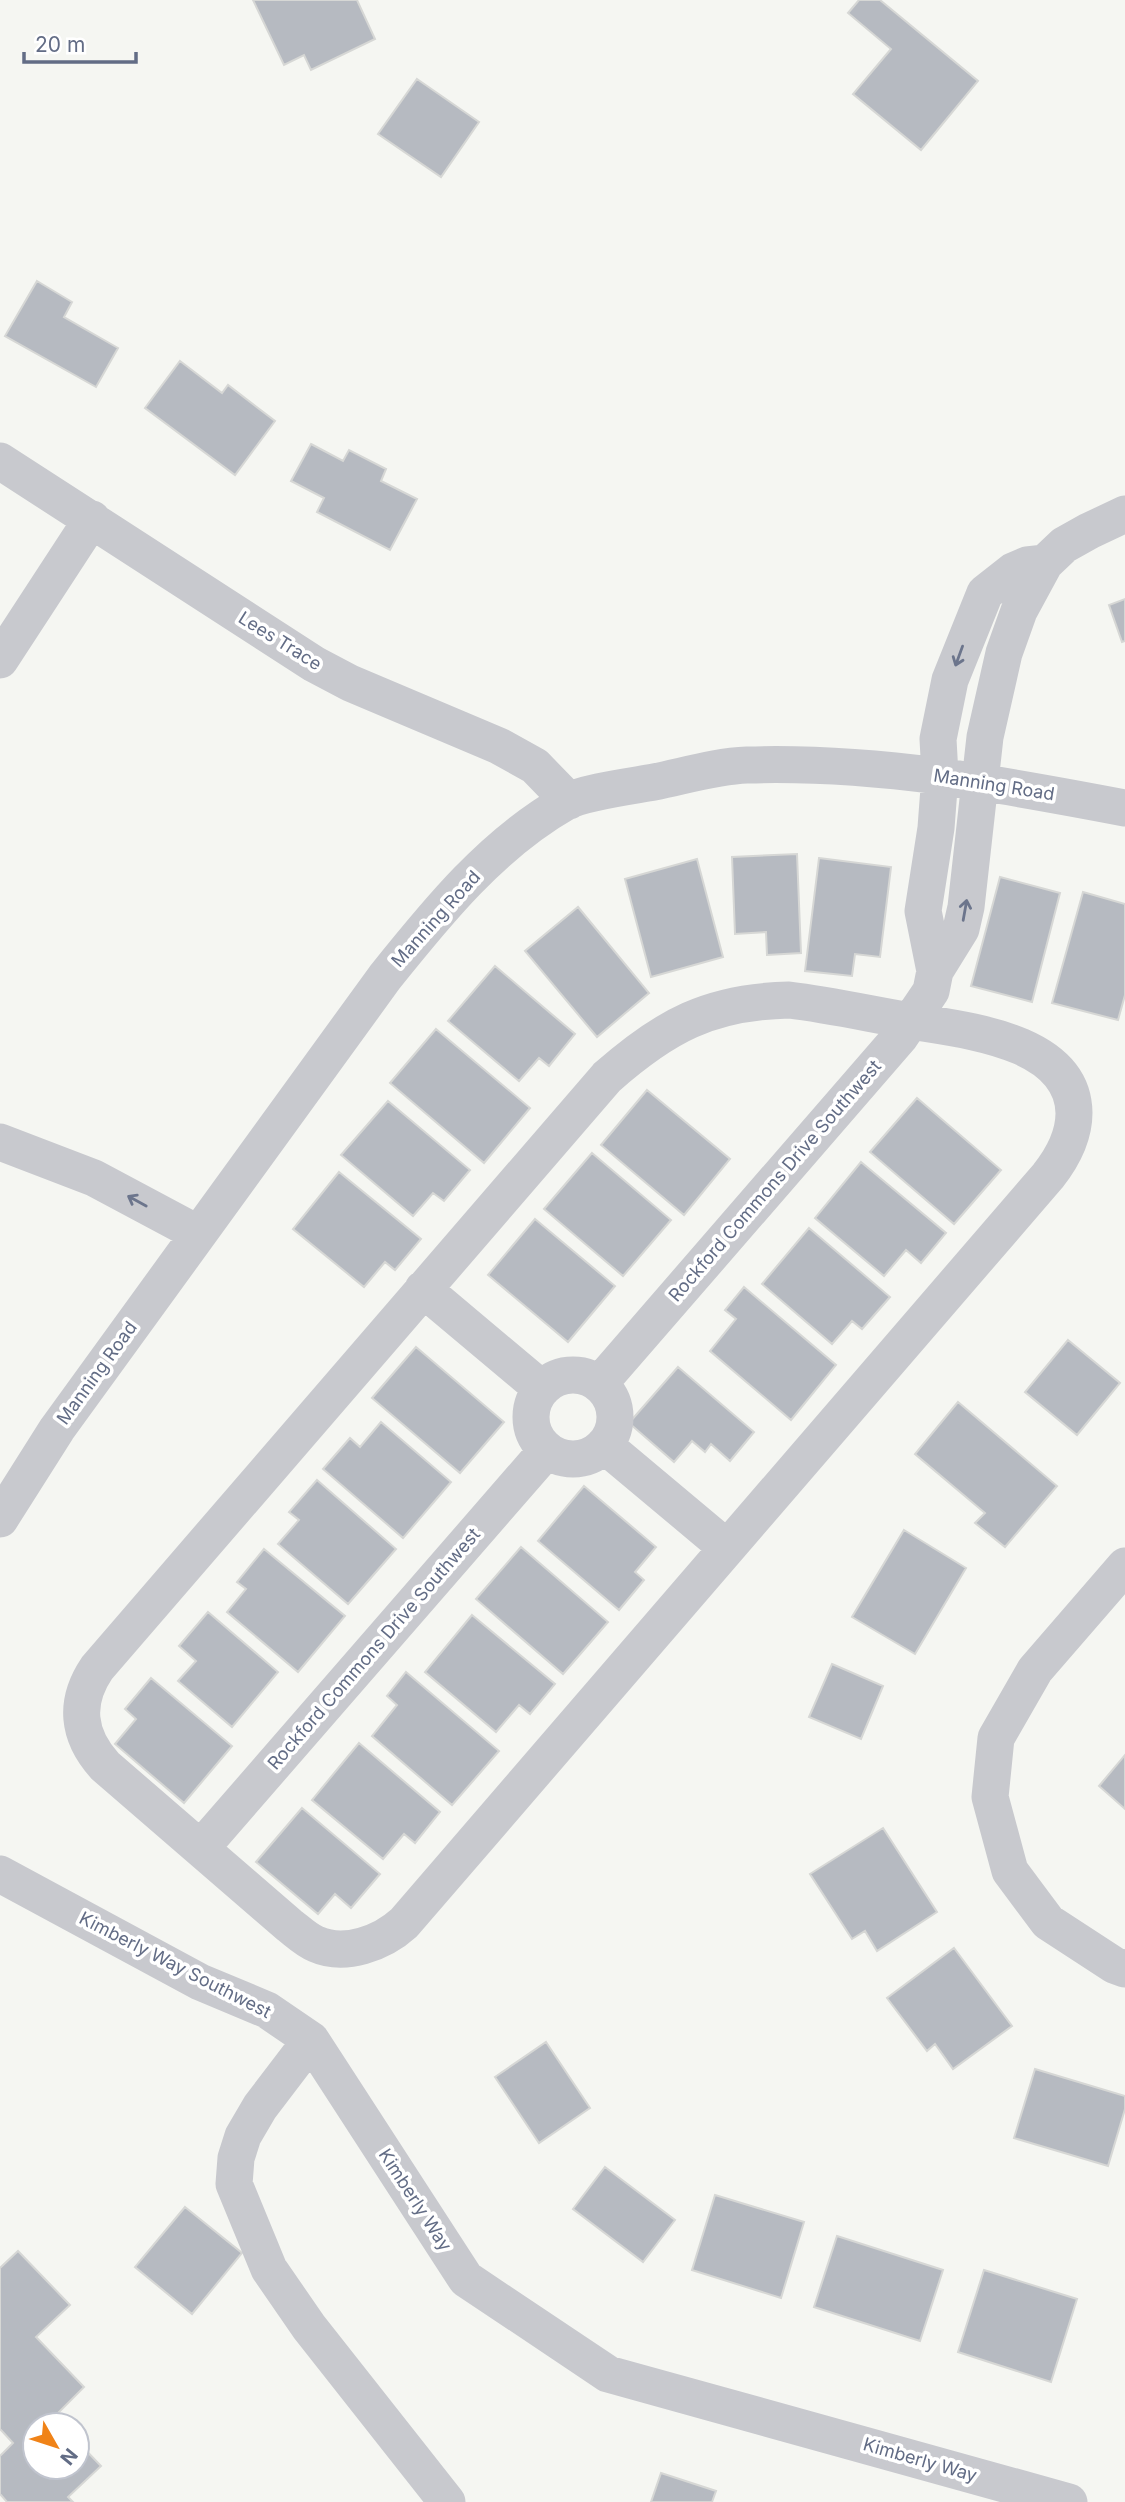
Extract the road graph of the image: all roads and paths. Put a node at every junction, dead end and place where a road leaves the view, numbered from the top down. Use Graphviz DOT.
graph roads {
  1 [pos="0,460"];
  2 [pos="1125,514"];
  3 [pos="92,519"];
  4 [pos="1045,563"];
  5 [pos="0,660"];
  6 [pos="940,775"];
  7 [pos="978,780"];
  8 [pos="569,801"];
  9 [pos="1125,808"];
  10 [pos="935,971"];
  11 [pos="912,1021"];
  12 [pos="0,1142"];
  13 [pos="197,1233"];
  14 [pos="423,1289"];
  15 [pos="600,1383"];
  16 [pos="542,1389"];
  17 [pos="604,1445"];
  18 [pos="547,1450"];
  19 [pos="0,1519"];
  20 [pos="727,1548"];
  21 [pos="1125,1566"];
  22 [pos="201,1848"];
  23 [pos="0,1874"];
  24 [pos="1125,1969"];
  25 [pos="311,2040"];
  26 [pos="447,2502"];
  27 [pos="1069,2502"];
  1 -- 3 [label="street, Lees Trace"];
  2 -- 4 [label="street"];
  3 -- 5 [label="street"];
  3 -- 8 [label="street, Lees Trace"];
  4 -- 6 [label="street, one-way"];
  4 -- 7 [label="street, Rockford Commons Drive Southwest"];
  6 -- 7 [label="street, Manning Road"];
  6 -- 8 [label="street, Manning Road"];
  6 -- 10 [label="street"];
  7 -- 9 [label="street, Manning Road"];
  10 -- 7 [label="street, Rockford Commons Drive Southwest, one-way"];
  8 -- 13 [label="street, Manning Road"];
  10 -- 11 [label="street, Rockford Commons Drive Southwest"];
  11 -- 14 [label="street"];
  11 -- 15 [label="street, Rockford Commons Drive Southwest"];
  11 -- 20 [label="street"];
  13 -- 12 [label="street, one-way"];
  13 -- 19 [label="street, Manning Road"];
  14 -- 16 [label="street"];
  14 -- 22 [label="street"];
  15 -- 16 [label="street"];
  15 -- 17 [label="street"];
  16 -- 18 [label="street"];
  17 -- 18 [label="street"];
  17 -- 20 [label="street"];
  18 -- 22 [label="street, Rockford Commons Drive Southwest"];
  20 -- 22 [label="street"];
  21 -- 24 [label="street"];
  23 -- 25 [label="street, Kimberly Way Southwest"];
  25 -- 26 [label="street"];
  25 -- 27 [label="street, Kimberly Way"];
}
